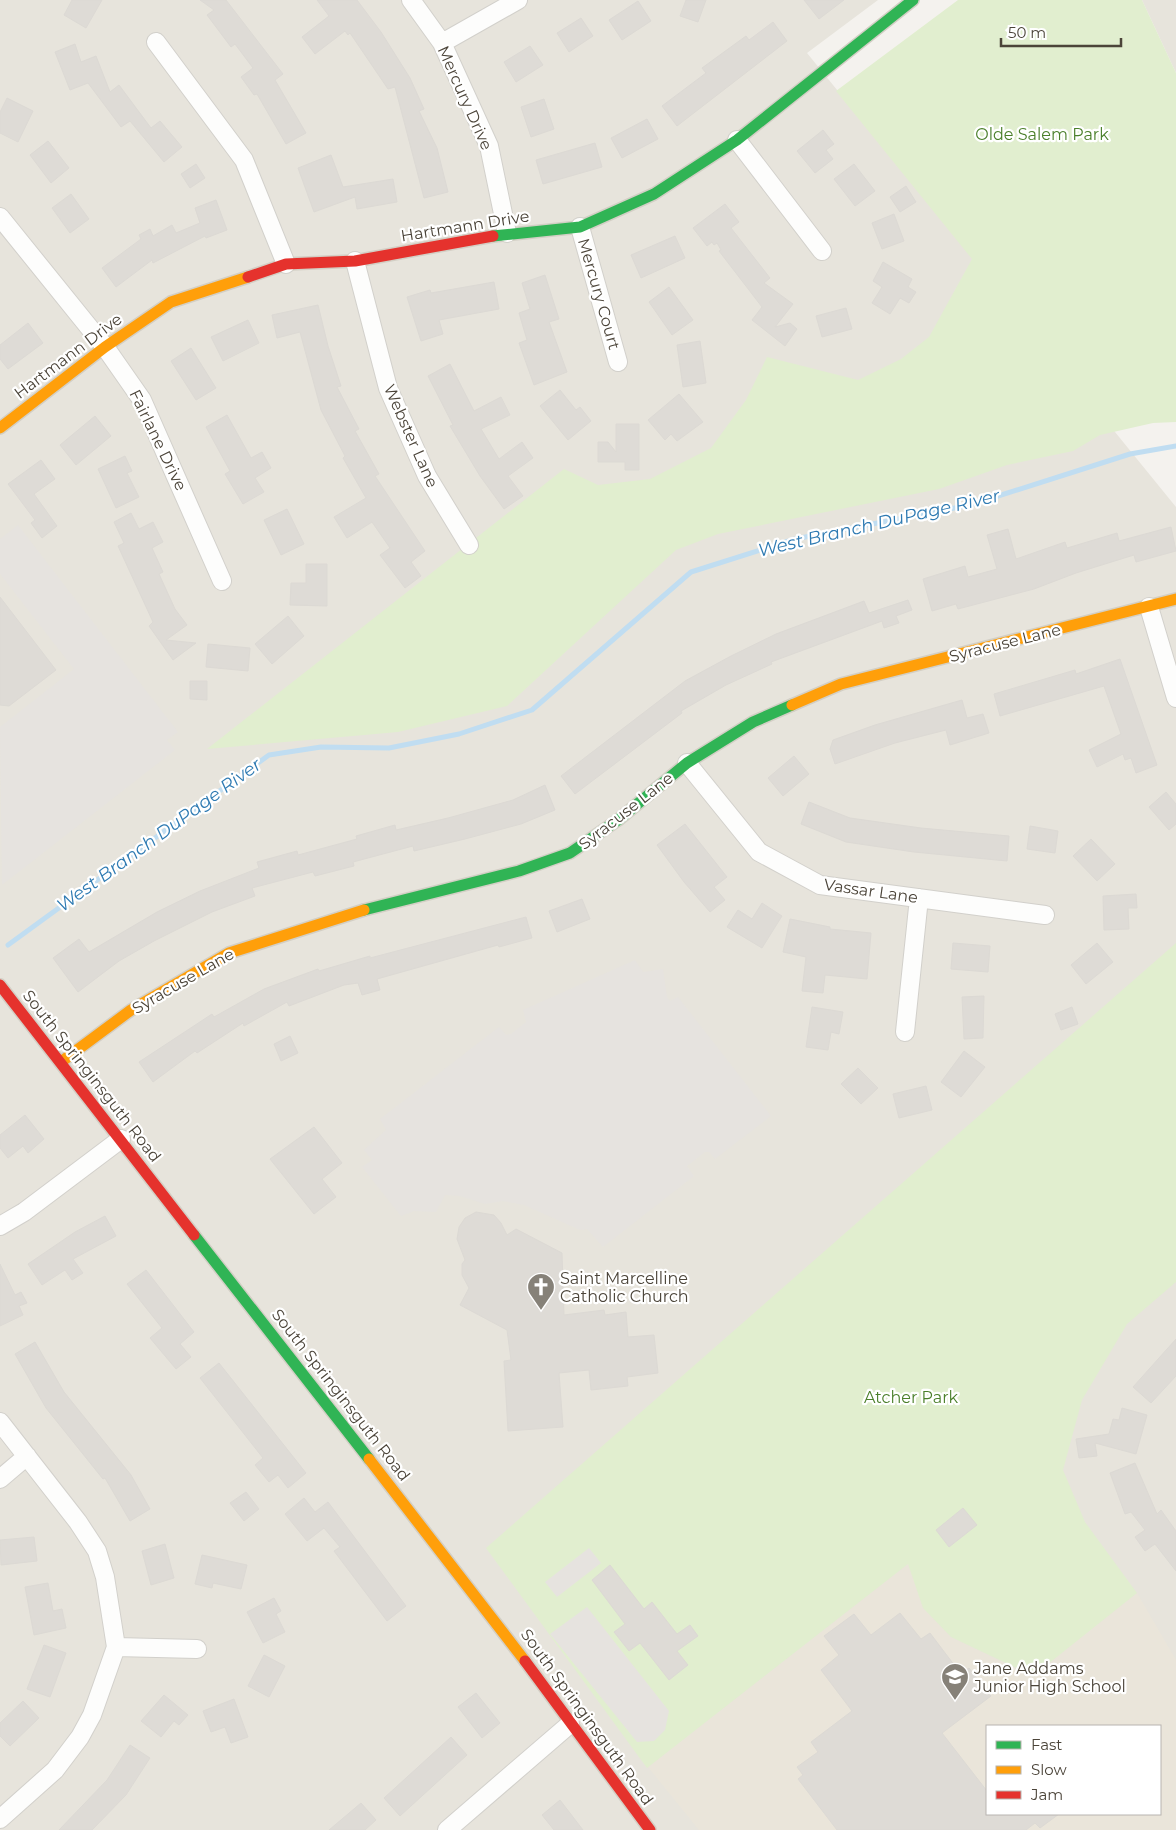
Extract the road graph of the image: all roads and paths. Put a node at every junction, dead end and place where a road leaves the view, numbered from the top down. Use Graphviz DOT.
graph roads {
  1 [pos="411,0"];
  2 [pos="518,0"];
  3 [pos="912,0"];
  4 [pos="156,42"];
  5 [pos="442,42"];
  6 [pos="737,140"];
  7 [pos="0,217"];
  8 [pos="580,227"];
  9 [pos="508,233"];
  10 [pos="822,251"];
  11 [pos="355,261"];
  12 [pos="286,264"];
  13 [pos="105,347"];
  14 [pos="618,362"];
  15 [pos="0,428"];
  16 [pos="469,545"];
  17 [pos="222,581"];
  18 [pos="1176,599"];
  19 [pos="1149,607"];
  20 [pos="1176,698"];
  21 [pos="687,763"];
  22 [pos="919,898"];
  23 [pos="1045,915"];
  24 [pos="0,985"];
  25 [pos="905,1032"];
  26 [pos="62,1062"];
  27 [pos="121,1140"];
  28 [pos="0,1226"];
  29 [pos="0,1422"];
  30 [pos="26,1456"];
  31 [pos="0,1479"];
  32 [pos="116,1647"];
  33 [pos="197,1649"];
  34 [pos="570,1724"];
  35 [pos="0,1819"];
  36 [pos="447,1830"];
  37 [pos="650,1830"];
  1 -- 5 [label="street, Mercury Drive"];
  2 -- 5 [label="street"];
  3 -- 6 [label="street, Hartmann Drive"];
  4 -- 12 [label="street"];
  5 -- 9 [label="street, Mercury Drive"];
  6 -- 8 [label="street, Hartmann Drive"];
  6 -- 10 [label="street"];
  7 -- 13 [label="street, Fairlane Drive"];
  8 -- 9 [label="street, Hartmann Drive"];
  8 -- 14 [label="street, Mercury Court"];
  9 -- 11 [label="street, Hartmann Drive"];
  11 -- 12 [label="street, Hartmann Drive"];
  11 -- 16 [label="street, Webster Lane"];
  12 -- 13 [label="street, Hartmann Drive"];
  13 -- 15 [label="street, Hartmann Drive"];
  13 -- 17 [label="street, Fairlane Drive"];
  18 -- 19 [label="street, Syracuse Lane"];
  19 -- 20 [label="street"];
  19 -- 21 [label="street, Syracuse Lane"];
  21 -- 22 [label="street, Vassar Lane"];
  21 -- 26 [label="street, Syracuse Lane"];
  22 -- 23 [label="street, Vassar Lane"];
  22 -- 25 [label="street"];
  24 -- 26 [label="street, South Springinsguth Road"];
  26 -- 27 [label="street, South Springinsguth Road"];
  27 -- 28 [label="street"];
  27 -- 34 [label="street, South Springinsguth Road"];
  29 -- 30 [label="street"];
  30 -- 31 [label="street"];
  30 -- 32 [label="street"];
  32 -- 33 [label="street"];
  32 -- 35 [label="street"];
  34 -- 36 [label="street"];
  34 -- 37 [label="street, South Springinsguth Road"];
}
